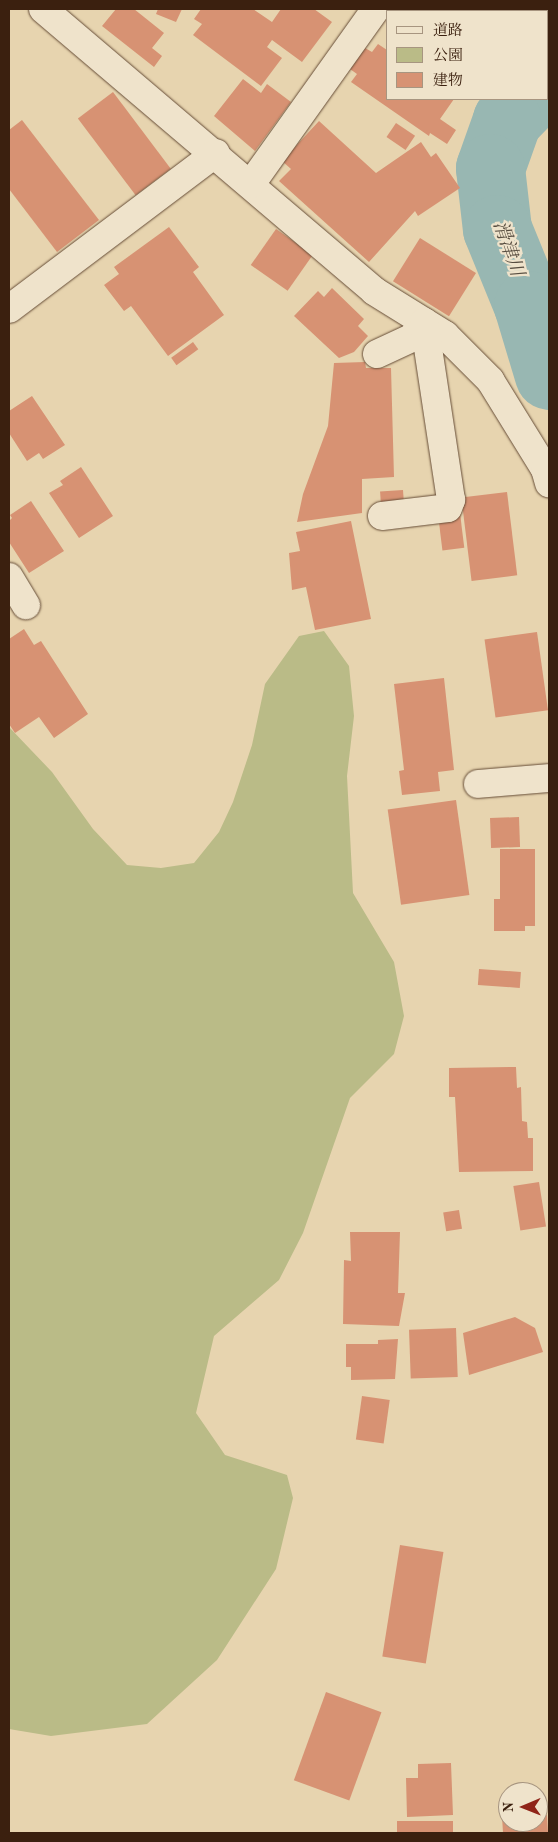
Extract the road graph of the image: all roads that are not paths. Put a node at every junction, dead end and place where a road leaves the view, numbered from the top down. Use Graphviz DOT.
graph roads {
  1 [pos="43,9"];
  2 [pos="376,9"];
  3 [pos="216,153"];
  4 [pos="251,184"];
  5 [pos="9,310"];
  6 [pos="424,322"];
  7 [pos="377,354"];
  8 [pos="549,483"];
  9 [pos="382,516"];
  10 [pos="9,577"];
  11 [pos="26,605"];
  12 [pos="549,778"];
  13 [pos="478,784"];
  1 -- 3 [label="street"];
  2 -- 4 [label="street"];
  3 -- 4 [label="street"];
  3 -- 5 [label="street"];
  4 -- 6 [label="street"];
  6 -- 7 [label="street"];
  6 -- 8 [label="street"];
  6 -- 9 [label="street"];
  10 -- 11 [label="street"];
  12 -- 13 [label="street"];
}
